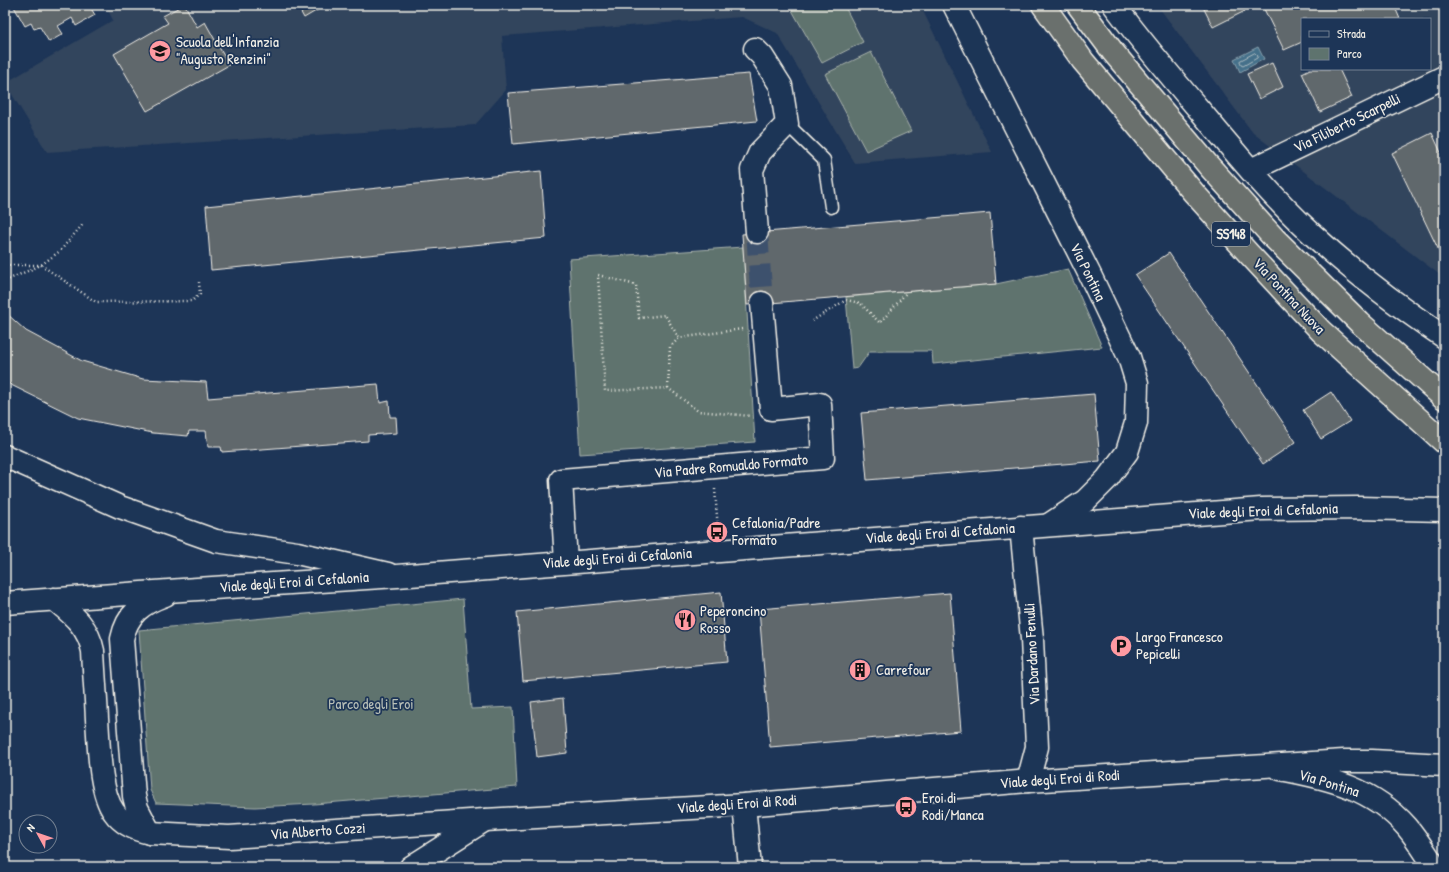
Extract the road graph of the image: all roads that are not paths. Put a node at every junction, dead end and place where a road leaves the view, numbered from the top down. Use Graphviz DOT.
graph roads {
  1 [pos="954,5"];
  2 [pos="1042,5"];
  3 [pos="1078,5"];
  4 [pos="1114,5"];
  5 [pos="755,49"];
  6 [pos="1444,76"];
  7 [pos="787,124"];
  8 [pos="1251,170"];
  9 [pos="831,208"];
  10 [pos="757,232"];
  11 [pos="762,303"];
  12 [pos="1444,337"];
  13 [pos="1444,398"];
  14 [pos="1444,442"];
  15 [pos="5,456"];
  16 [pos="1444,510"];
  17 [pos="1049,524"];
  18 [pos="1021,527"];
  19 [pos="566,562"];
  20 [pos="398,576"];
  21 [pos="182,590"];
  22 [pos="54,599"];
  23 [pos="5,603"];
  24 [pos="1444,765"];
  25 [pos="1263,766"];
  26 [pos="1028,781"];
  27 [pos="744,805"];
  28 [pos="485,820"];
  29 [pos="150,833"];
  30 [pos="411,867"];
  31 [pos="750,867"];
  32 [pos="1435,867"];
  1 -- 17 [label="main road, Via Pontina"];
  2 -- 14 [label="highway, Via Pontina Nuova / SS148"];
  3 -- 13 [label="highway, Via Pontina Nuova / SS148"];
  4 -- 8 [label="main road"];
  5 -- 7 [label="main road"];
  6 -- 8 [label="main road, Via Filiberto Scarpelli"];
  7 -- 9 [label="lane"];
  7 -- 10 [label="main road"];
  8 -- 12 [label="main road"];
  11 -- 19 [label="main road, Via Padre Romualdo Formato"];
  15 -- 20 [label="main road"];
  16 -- 17 [label="main road, Viale degli Eroi di Cefalonia"];
  17 -- 18 [label="main road, Viale degli Eroi di Cefalonia"];
  18 -- 19 [label="main road, Viale degli Eroi di Cefalonia"];
  18 -- 26 [label="main road, Via Dardano Fenulli"];
  19 -- 20 [label="main road, Viale degli Eroi di Cefalonia"];
  20 -- 21 [label="main road, Viale degli Eroi di Cefalonia"];
  21 -- 22 [label="main road, Viale degli Eroi di Cefalonia"];
  21 -- 29 [label="main road"];
  22 -- 23 [label="main road, Viale degli Eroi di Cefalonia"];
  22 -- 29 [label="main road, Via Alberto Cozzi"];
  24 -- 25 [label="main road, Viale degli Eroi di Rodi"];
  25 -- 26 [label="main road, Viale degli Eroi di Rodi"];
  25 -- 32 [label="main road, Via Pontina"];
  26 -- 27 [label="main road, Viale degli Eroi di Rodi"];
  27 -- 28 [label="main road, Viale degli Eroi di Rodi"];
  27 -- 31 [label="main road"];
  28 -- 29 [label="main road, Via Alberto Cozzi"];
  28 -- 30 [label="main road"];
}
